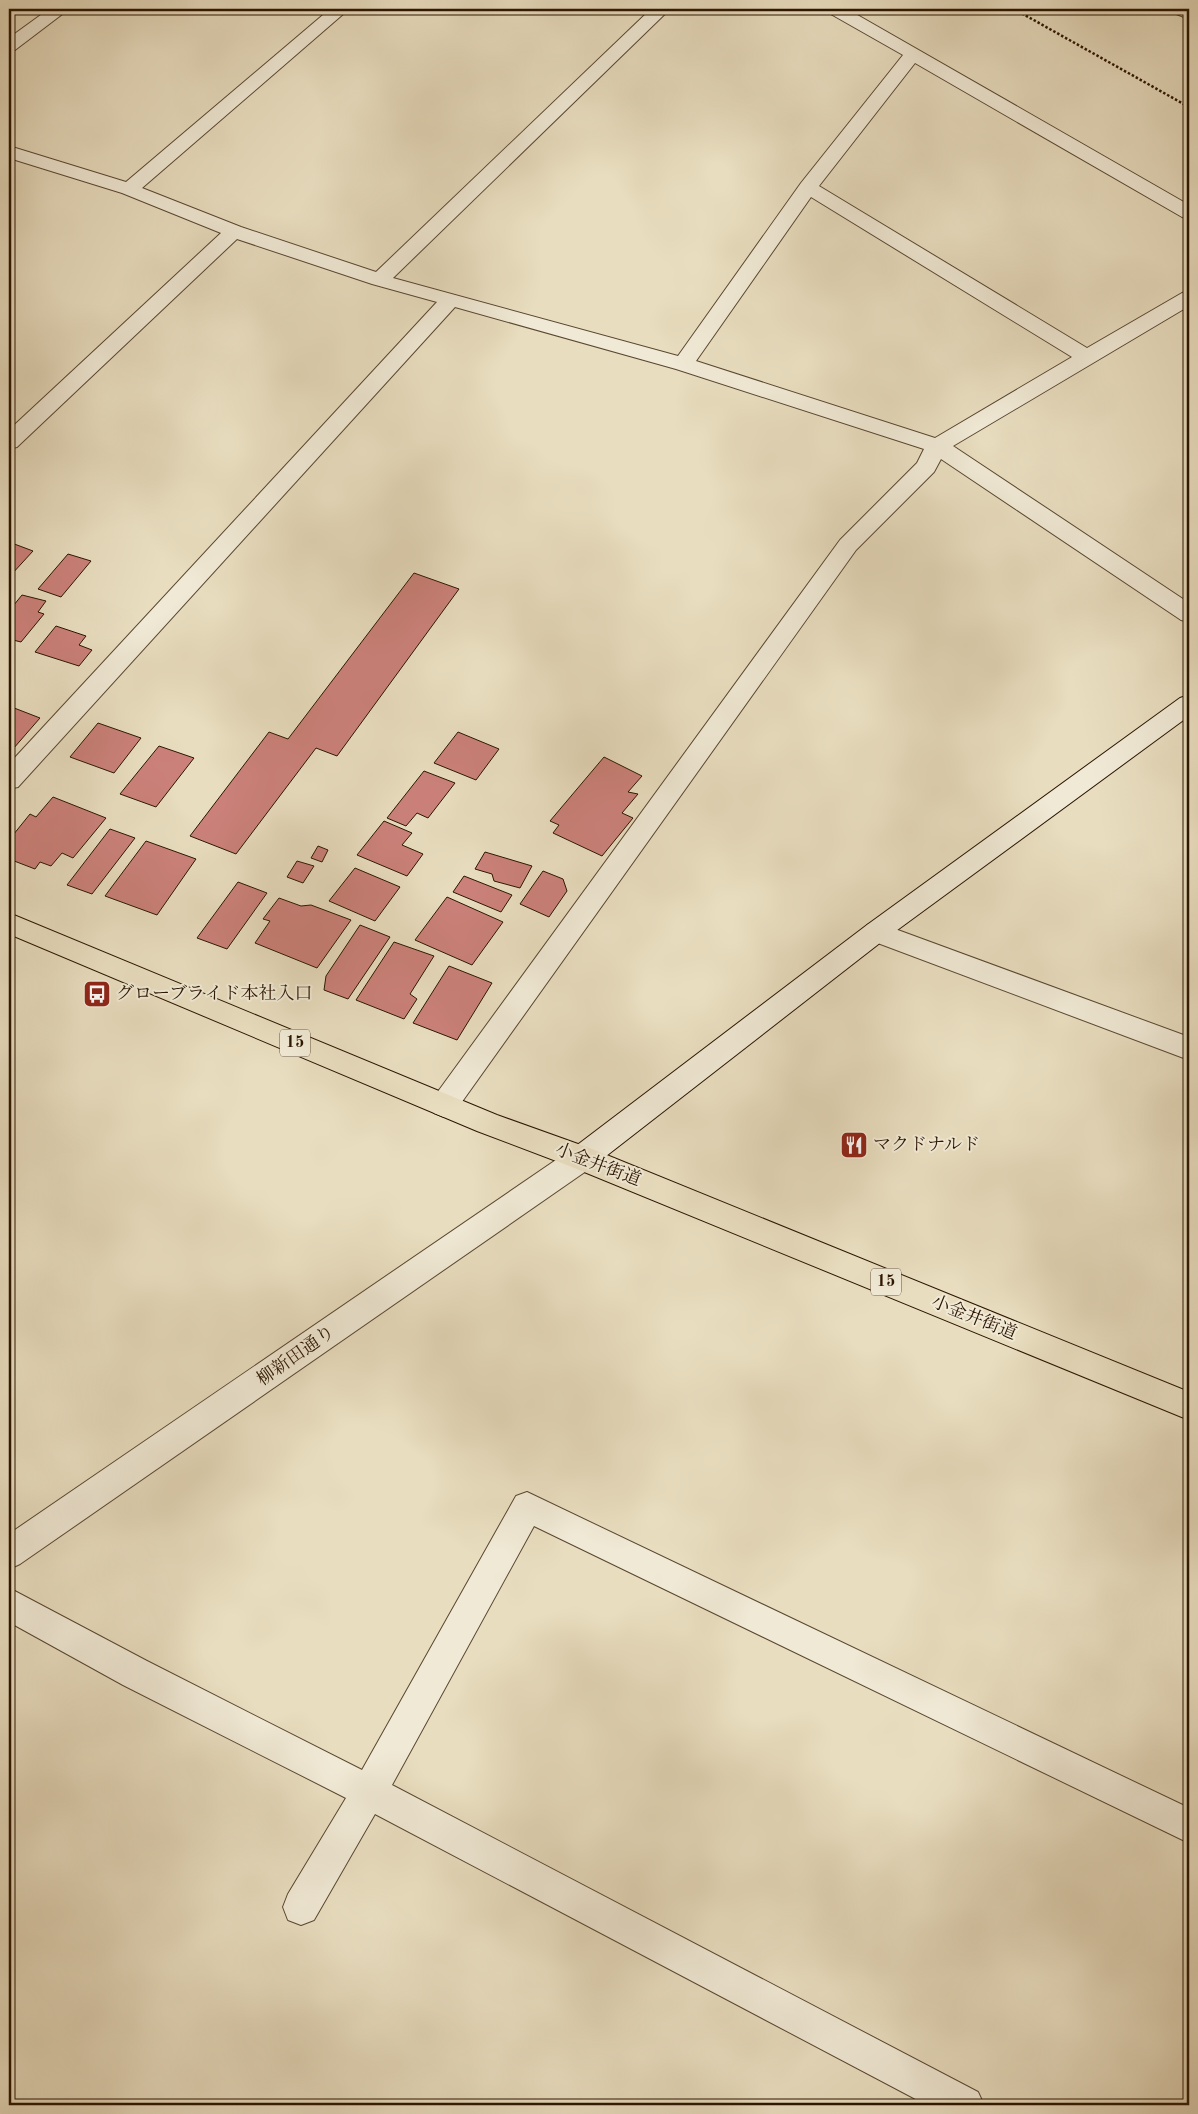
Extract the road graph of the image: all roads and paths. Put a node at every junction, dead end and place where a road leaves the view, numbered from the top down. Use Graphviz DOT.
graph roads {
  1 [pos="60,9"];
  2 [pos="340,9"];
  3 [pos="660,9"];
  4 [pos="835,9"];
  5 [pos="1014,9"];
  6 [pos="1180,9"];
  7 [pos="1189,14"];
  8 [pos="9,46"];
  9 [pos="913,54"];
  10 [pos="1189,107"];
  11 [pos="9,152"];
  12 [pos="808,187"];
  13 [pos="129,189"];
  14 [pos="1189,213"];
  15 [pos="234,231"];
  16 [pos="379,280"];
  17 [pos="1189,297"];
  18 [pos="450,300"];
  19 [pos="1087,357"];
  20 [pos="683,364"];
  21 [pos="9,442"];
  22 [pos="937,446"];
  23 [pos="1189,614"];
  24 [pos="1189,704"];
  25 [pos="9,780"];
  26 [pos="9,923"];
  27 [pos="876,932"];
  28 [pos="1189,1049"];
  29 [pos="444,1105"];
  30 [pos="582,1158"];
  31 [pos="1189,1406"];
  32 [pos="9,1553"];
  33 [pos="9,1604"];
  34 [pos="368,1792"];
  35 [pos="1189,1826"];
  36 [pos="301,1907"];
  37 [pos="965,2105"];
  1 -- 8 [label="street"];
  2 -- 13 [label="street"];
  3 -- 16 [label="street"];
  4 -- 9 [label="street"];
  5 -- 10 [label="path"];
  6 -- 7 [label="street"];
  9 -- 12 [label="street"];
  9 -- 14 [label="street"];
  11 -- 13 [label="street"];
  12 -- 19 [label="street"];
  12 -- 20 [label="street"];
  13 -- 15 [label="street"];
  15 -- 16 [label="street"];
  15 -- 21 [label="street"];
  16 -- 18 [label="street"];
  17 -- 19 [label="street"];
  18 -- 20 [label="street"];
  18 -- 25 [label="street"];
  19 -- 22 [label="street"];
  20 -- 22 [label="street"];
  22 -- 23 [label="street"];
  22 -- 29 [label="street"];
  24 -- 27 [label="street, 柳新田通り"];
  26 -- 29 [label="main road, 小金井街道 / 15"];
  27 -- 28 [label="street"];
  27 -- 30 [label="street, 柳新田通り"];
  29 -- 30 [label="main road, 小金井街道 / 15"];
  30 -- 31 [label="main road, 小金井街道 / 15"];
  30 -- 32 [label="street, 柳新田通り"];
  33 -- 34 [label="street"];
  34 -- 35 [label="street"];
  34 -- 36 [label="street"];
  34 -- 37 [label="street"];
}
